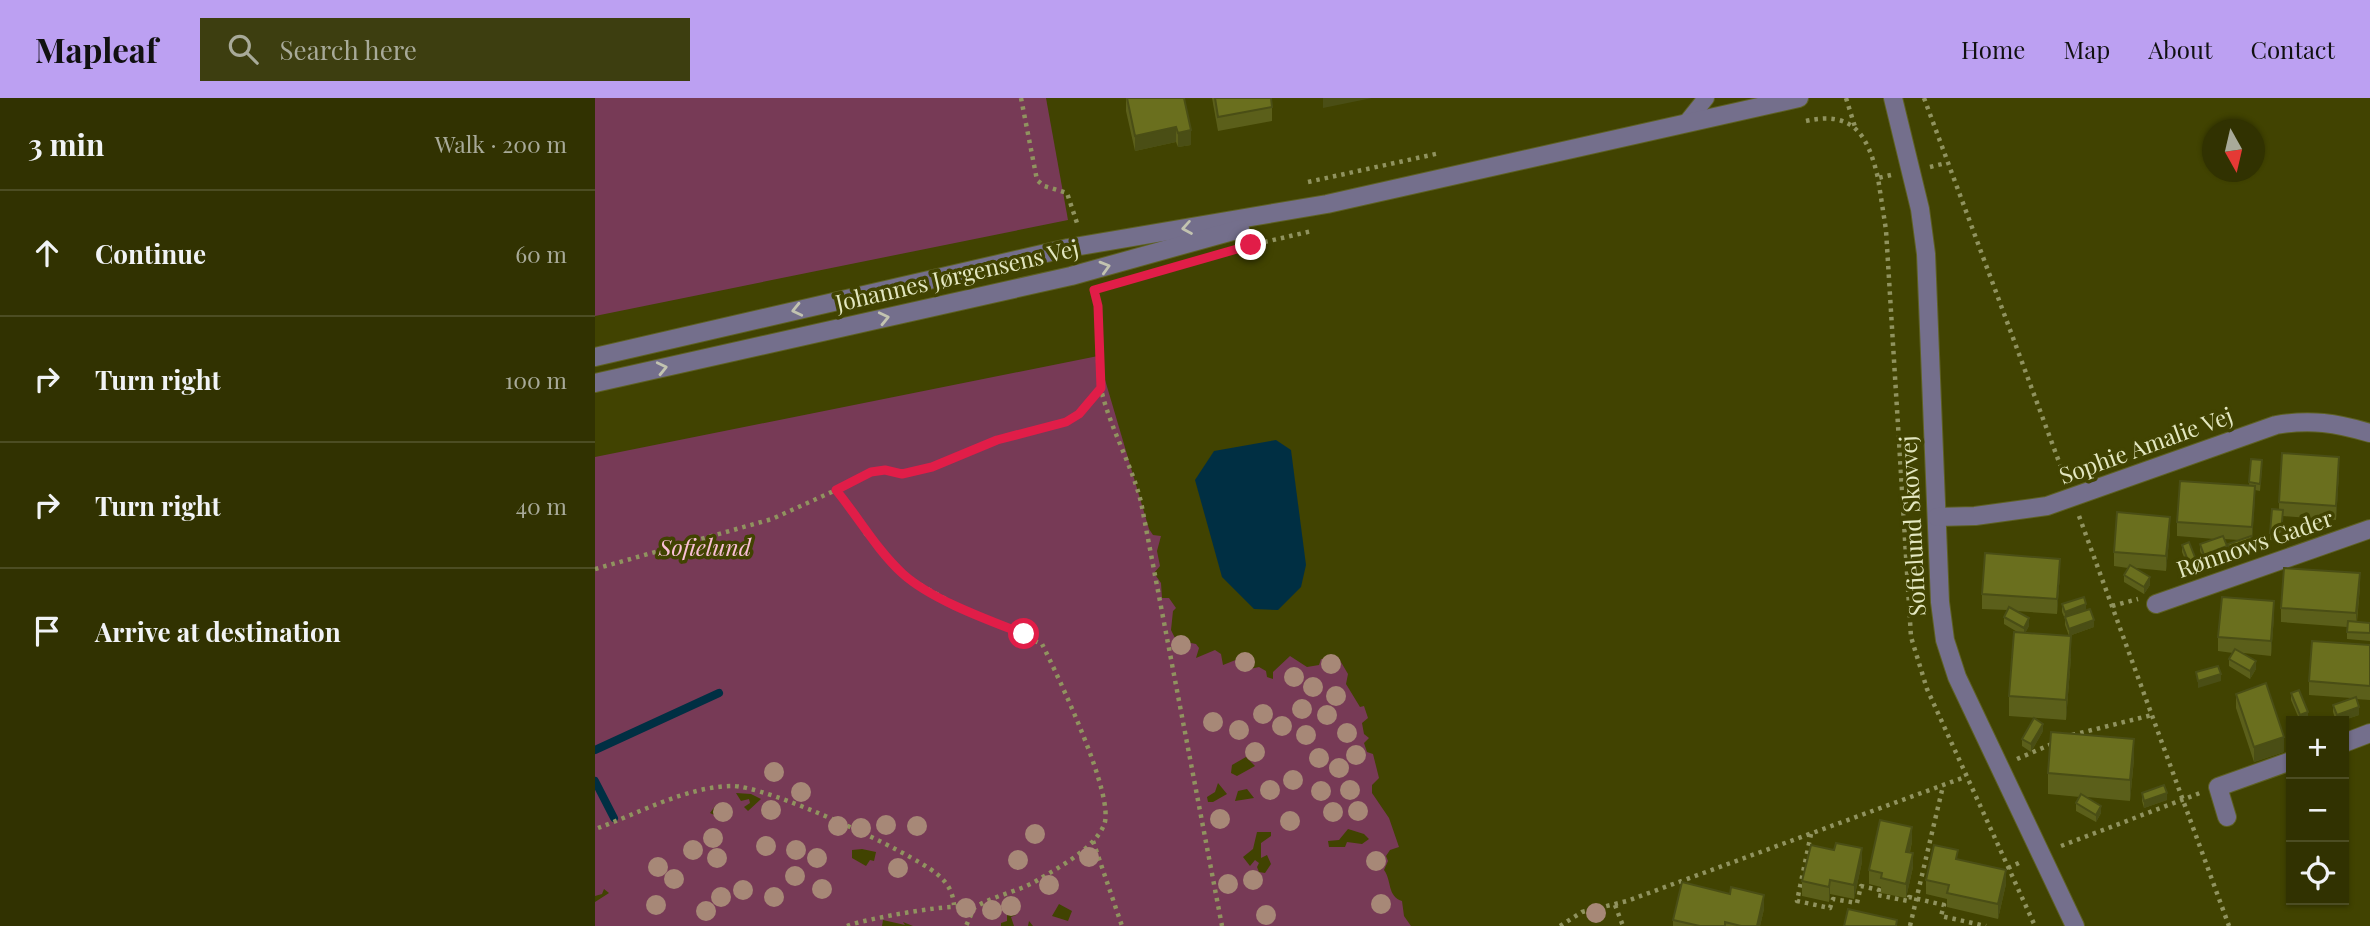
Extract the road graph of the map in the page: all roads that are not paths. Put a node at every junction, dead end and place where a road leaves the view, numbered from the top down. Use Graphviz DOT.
graph roads {
  1 [pos="1706,98"];
  2 [pos="1796,98"];
  3 [pos="1893,98"];
  4 [pos="1686,123"];
  5 [pos="1327,204"];
  6 [pos="595,357"];
  7 [pos="595,383"];
  8 [pos="2370,433"];
  9 [pos="1937,517"];
  10 [pos="2370,529"];
  11 [pos="2156,604"];
  12 [pos="2370,733"];
  13 [pos="2349,741"];
  14 [pos="2286,763"];
  15 [pos="2227,817"];
  16 [pos="2075,926"];
  1 -- 4 [label="lane"];
  2 -- 4 [label="street, Johannes Jørgensens Vej"];
  3 -- 9 [label="street, Sofielund Skovvej"];
  4 -- 5 [label="street, Johannes Jørgensens Vej"];
  5 -- 6 [label="street, Johannes Jørgensens Vej, one-way"];
  7 -- 5 [label="street, Johannes Jørgensens Vej, one-way"];
  8 -- 9 [label="street, Sophie Amalie Vej"];
  9 -- 16 [label="street, Sofielund Skovvej"];
  10 -- 11 [label="street, Rønnows Gader"];
  12 -- 13 [label="street"];
  14 -- 15 [label="street"];
}
